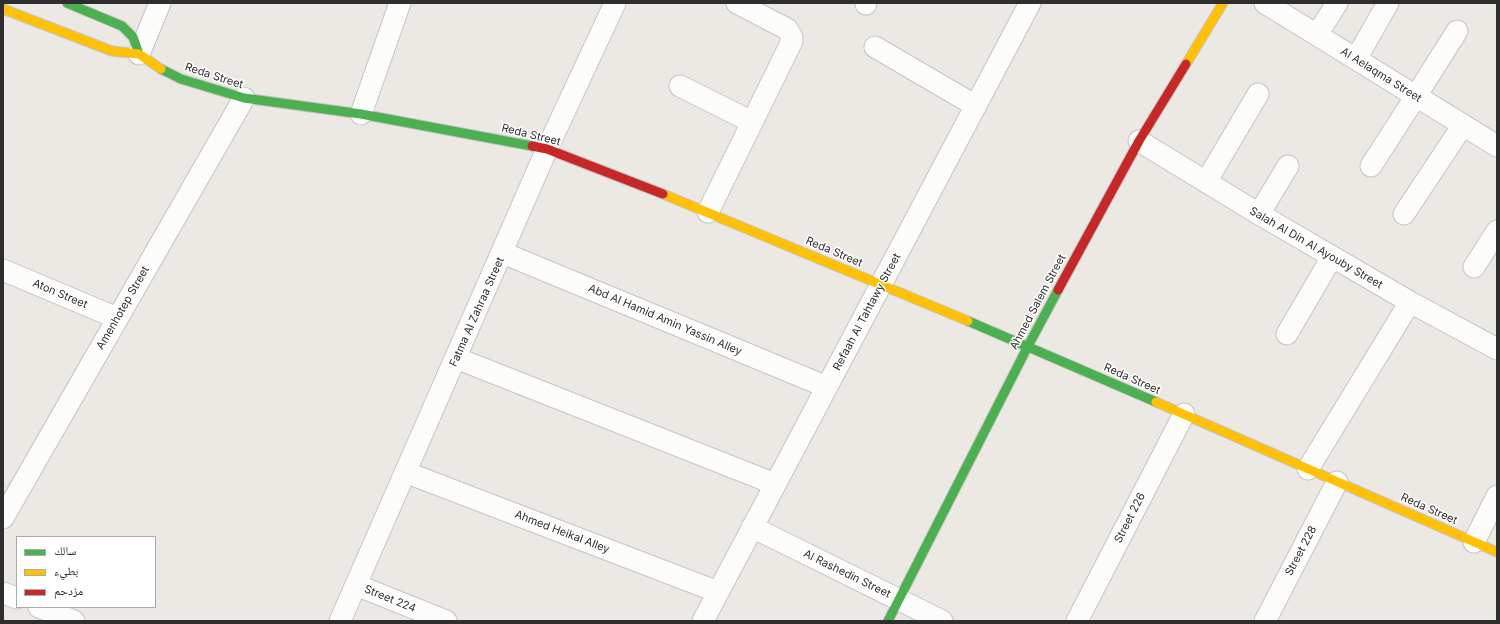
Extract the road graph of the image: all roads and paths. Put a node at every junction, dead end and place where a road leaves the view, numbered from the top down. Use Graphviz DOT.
graph roads {
  1 [pos="66,3"];
  2 [pos="160,3"];
  3 [pos="400,3"];
  4 [pos="615,3"];
  5 [pos="737,3"];
  6 [pos="1030,3"];
  7 [pos="1223,3"];
  8 [pos="1265,3"];
  9 [pos="1336,3"];
  10 [pos="1388,3"];
  11 [pos="3,10"];
  12 [pos="1457,31"];
  13 [pos="1317,35"];
  14 [pos="876,47"];
  15 [pos="139,54"];
  16 [pos="1356,59"];
  17 [pos="680,86"];
  18 [pos="1258,94"];
  19 [pos="1416,96"];
  20 [pos="244,98"];
  21 [pos="976,106"];
  22 [pos="361,114"];
  23 [pos="752,122"];
  24 [pos="1463,125"];
  25 [pos="1139,141"];
  26 [pos="1497,146"];
  27 [pos="547,149"];
  28 [pos="1288,166"];
  29 [pos="1371,166"];
  30 [pos="1206,182"];
  31 [pos="708,212"];
  32 [pos="1259,214"];
  33 [pos="1404,214"];
  34 [pos="1497,231"];
  35 [pos="503,253"];
  36 [pos="1332,257"];
  37 [pos="1474,267"];
  38 [pos="3,270"];
  39 [pos="882,285"];
  40 [pos="1410,302"];
  41 [pos="117,318"];
  42 [pos="1287,334"];
  43 [pos="1028,346"];
  44 [pos="1497,349"];
  45 [pos="456,358"];
  46 [pos="827,387"];
  47 [pos="1184,414"];
  48 [pos="1308,468"];
  49 [pos="405,472"];
  50 [pos="1338,482"];
  51 [pos="775,484"];
  52 [pos="1497,496"];
  53 [pos="4,515"];
  54 [pos="752,527"];
  55 [pos="1474,542"];
  56 [pos="1497,552"];
  57 [pos="356,585"];
  58 [pos="718,592"];
  59 [pos="3,593"];
  60 [pos="16,598"];
  61 [pos="899,600"];
  62 [pos="42,608"];
  63 [pos="74,621"];
  64 [pos="340,621"];
  65 [pos="446,621"];
  66 [pos="703,621"];
  67 [pos="888,621"];
  68 [pos="942,621"];
  69 [pos="1077,621"];
  70 [pos="1264,621"];
  1 -- 15 [label="street"];
  2 -- 15 [label="street"];
  3 -- 22 [label="street"];
  4 -- 27 [label="street, Fatma Al Zahraa Street"];
  5 -- 23 [label="street"];
  6 -- 21 [label="street, Refaah Al Tahtawy Street"];
  7 -- 25 [label="street, Ahmed Salem Street"];
  8 -- 13 [label="street, Al Aelaqma Street"];
  9 -- 13 [label="street"];
  10 -- 16 [label="street"];
  11 -- 15 [label="street"];
  12 -- 19 [label="street"];
  13 -- 16 [label="street, Al Aelaqma Street"];
  14 -- 21 [label="street"];
  15 -- 20 [label="street, Reda Street"];
  16 -- 19 [label="street, Al Aelaqma Street"];
  17 -- 23 [label="street"];
  18 -- 30 [label="street"];
  19 -- 24 [label="street, Al Aelaqma Street"];
  19 -- 29 [label="street"];
  20 -- 22 [label="street, Reda Street"];
  20 -- 41 [label="street, Amenhotep Street"];
  21 -- 39 [label="street, Refaah Al Tahtawy Street"];
  22 -- 27 [label="street, Reda Street"];
  23 -- 31 [label="street"];
  24 -- 26 [label="street, Al Aelaqma Street"];
  24 -- 33 [label="street"];
  25 -- 30 [label="street, Salah Al Din Al Ayouby Street"];
  25 -- 43 [label="street, Ahmed Salem Street"];
  27 -- 31 [label="street, Reda Street"];
  27 -- 35 [label="street, Fatma Al Zahraa Street"];
  28 -- 32 [label="street"];
  30 -- 32 [label="street, Salah Al Din Al Ayouby Street"];
  31 -- 39 [label="street, Reda Street"];
  32 -- 36 [label="street, Salah Al Din Al Ayouby Street"];
  34 -- 37 [label="street"];
  35 -- 45 [label="street, Fatma Al Zahraa Street"];
  35 -- 46 [label="street, Abd Al Hamid Amin Yassin Alley"];
  36 -- 40 [label="street, Salah Al Din Al Ayouby Street"];
  36 -- 42 [label="street"];
  38 -- 41 [label="street, Aton Street"];
  39 -- 43 [label="street, Reda Street"];
  39 -- 46 [label="street, Refaah Al Tahtawy Street"];
  40 -- 44 [label="street, Salah Al Din Al Ayouby Street"];
  40 -- 48 [label="street"];
  41 -- 53 [label="street, Amenhotep Street"];
  43 -- 47 [label="street, Reda Street"];
  43 -- 61 [label="street, Ahmed Salem Street"];
  45 -- 49 [label="street, Fatma Al Zahraa Street"];
  45 -- 51 [label="street"];
  46 -- 51 [label="street, Refaah Al Tahtawy Street"];
  47 -- 48 [label="street, Reda Street"];
  47 -- 69 [label="street, Street 226"];
  48 -- 50 [label="street, Reda Street"];
  49 -- 57 [label="street, Fatma Al Zahraa Street"];
  49 -- 58 [label="street, Ahmed Heikal Alley"];
  50 -- 55 [label="street, Reda Street"];
  50 -- 70 [label="street, Street 228"];
  51 -- 54 [label="street, Refaah Al Tahtawy Street"];
  52 -- 55 [label="street"];
  54 -- 58 [label="street, Refaah Al Tahtawy Street"];
  54 -- 61 [label="street, Al Rashedin Street"];
  55 -- 56 [label="street, Reda Street"];
  57 -- 64 [label="street, Fatma Al Zahraa Street"];
  57 -- 65 [label="street, Street 224"];
  58 -- 66 [label="street, Refaah Al Tahtawy Street"];
  59 -- 60 [label="street"];
  61 -- 67 [label="street, Ahmed Salem Street"];
  61 -- 68 [label="street, Al Rashedin Street"];
  62 -- 63 [label="street"];
}
